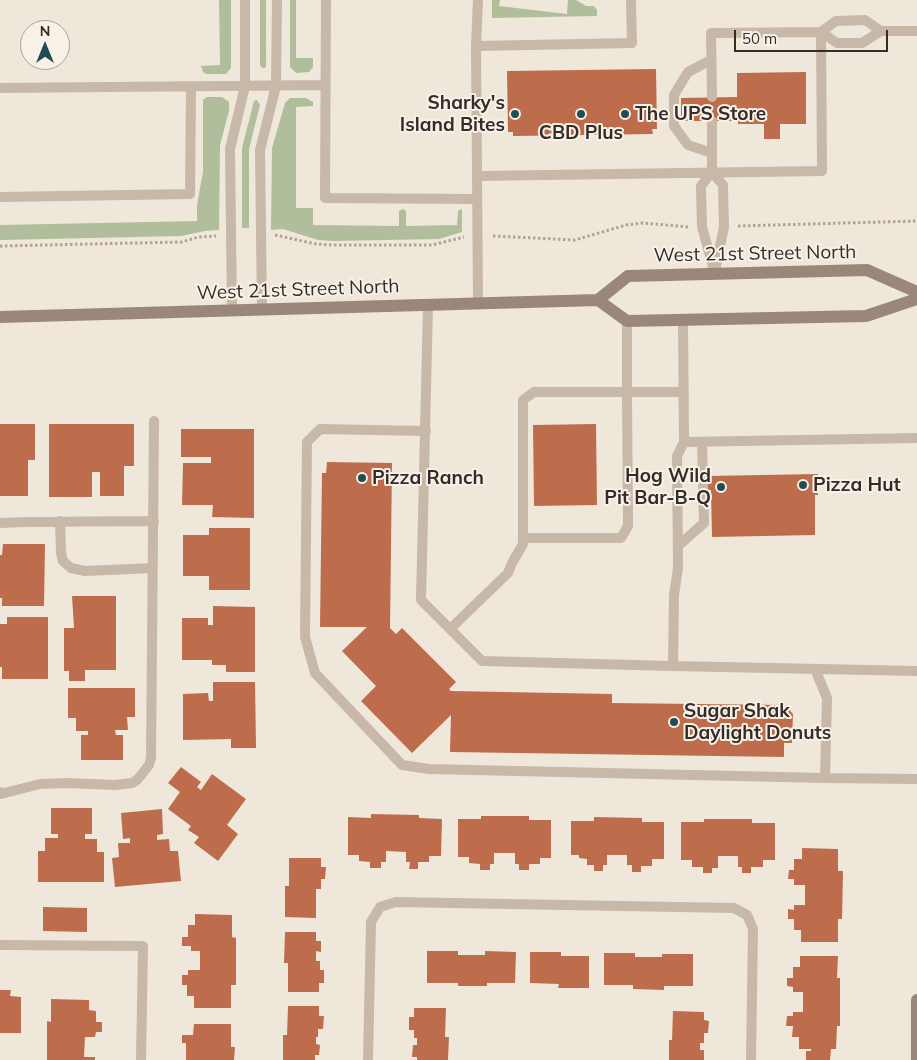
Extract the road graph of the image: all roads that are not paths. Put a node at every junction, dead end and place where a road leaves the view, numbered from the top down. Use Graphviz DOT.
graph roads {
  1 [pos="246,0"];
  2 [pos="277,0"];
  3 [pos="326,0"];
  4 [pos="478,0"];
  5 [pos="631,0"];
  6 [pos="881,31"];
  7 [pos="917,31"];
  8 [pos="820,32"];
  9 [pos="476,46"];
  10 [pos="711,60"];
  11 [pos="325,85"];
  12 [pos="245,86"];
  13 [pos="276,86"];
  14 [pos="191,87"];
  15 [pos="0,88"];
  16 [pos="712,97"];
  17 [pos="712,121"];
  18 [pos="712,153"];
  19 [pos="712,172"];
  20 [pos="477,176"];
  21 [pos="0,197"];
  22 [pos="477,198"];
  23 [pos="715,274"];
  24 [pos="917,292"];
  25 [pos="917,299"];
  26 [pos="598,300"];
  27 [pos="478,303"];
  28 [pos="428,304"];
  29 [pos="262,310"];
  30 [pos="232,311"];
  31 [pos="0,317"];
  32 [pos="683,320"];
  33 [pos="627,321"];
  34 [pos="627,392"];
  35 [pos="684,392"];
  36 [pos="154,421"];
  37 [pos="426,431"];
  38 [pos="917,438"];
  39 [pos="684,442"];
  40 [pos="702,442"];
  41 [pos="154,520"];
  42 [pos="60,521"];
  43 [pos="0,523"];
  44 [pos="524,538"];
  45 [pos="678,546"];
  46 [pos="153,568"];
  47 [pos="450,629"];
  48 [pos="673,666"];
  49 [pos="815,669"];
  50 [pos="917,671"];
  51 [pos="825,778"];
  52 [pos="917,779"];
  53 [pos="0,792"];
  54 [pos="0,945"];
  55 [pos="917,1000"];
  56 [pos="917,1020"];
  57 [pos="141,1060"];
  58 [pos="368,1060"];
  59 [pos="751,1060"];
  60 [pos="916,1060"];
  1 -- 12 [label="lane"];
  2 -- 13 [label="lane"];
  3 -- 11 [label="lane"];
  4 -- 9 [label="lane"];
  5 -- 9 [label="lane"];
  6 -- 7 [label="lane"];
  6 -- 8 [label="lane"];
  6 -- 8 [label="lane"];
  8 -- 10 [label="lane"];
  8 -- 19 [label="lane"];
  9 -- 20 [label="lane"];
  10 -- 16 [label="lane"];
  10 -- 18 [label="lane"];
  11 -- 13 [label="lane"];
  11 -- 22 [label="lane"];
  12 -- 13 [label="lane"];
  12 -- 14 [label="lane"];
  12 -- 30 [label="lane"];
  13 -- 29 [label="lane"];
  14 -- 15 [label="lane"];
  14 -- 21 [label="lane"];
  17 -- 18 [label="lane"];
  18 -- 19 [label="lane"];
  19 -- 20 [label="lane"];
  19 -- 23 [label="lane"];
  19 -- 23 [label="lane"];
  20 -- 22 [label="lane"];
  22 -- 27 [label="lane"];
  23 -- 24 [label="main road, West 21st Street North"];
  23 -- 26 [label="main road, West 21st Street North"];
  25 -- 32 [label="main road"];
  26 -- 27 [label="main road, West 21st Street North"];
  26 -- 33 [label="main road"];
  27 -- 28 [label="main road, West 21st Street North"];
  28 -- 29 [label="main road, West 21st Street North"];
  28 -- 37 [label="lane"];
  29 -- 30 [label="main road, West 21st Street North"];
  30 -- 31 [label="main road, West 21st Street North"];
  32 -- 33 [label="main road"];
  32 -- 35 [label="lane"];
  33 -- 34 [label="lane"];
  34 -- 35 [label="lane"];
  34 -- 44 [label="lane"];
  34 -- 44 [label="lane"];
  35 -- 39 [label="lane"];
  36 -- 41 [label="lane"];
  37 -- 47 [label="lane"];
  37 -- 51 [label="lane"];
  38 -- 40 [label="lane"];
  39 -- 40 [label="lane"];
  39 -- 45 [label="lane"];
  40 -- 45 [label="lane"];
  41 -- 42 [label="lane"];
  41 -- 46 [label="lane"];
  42 -- 43 [label="lane"];
  42 -- 46 [label="lane"];
  44 -- 47 [label="lane"];
  45 -- 48 [label="lane"];
  46 -- 53 [label="lane"];
  47 -- 48 [label="lane"];
  48 -- 49 [label="lane"];
  49 -- 50 [label="lane"];
  49 -- 51 [label="lane"];
  51 -- 52 [label="lane"];
  54 -- 57 [label="lane"];
  55 -- 56 [label="main road"];
  56 -- 60 [label="main road"];
  58 -- 59 [label="lane"];
}
